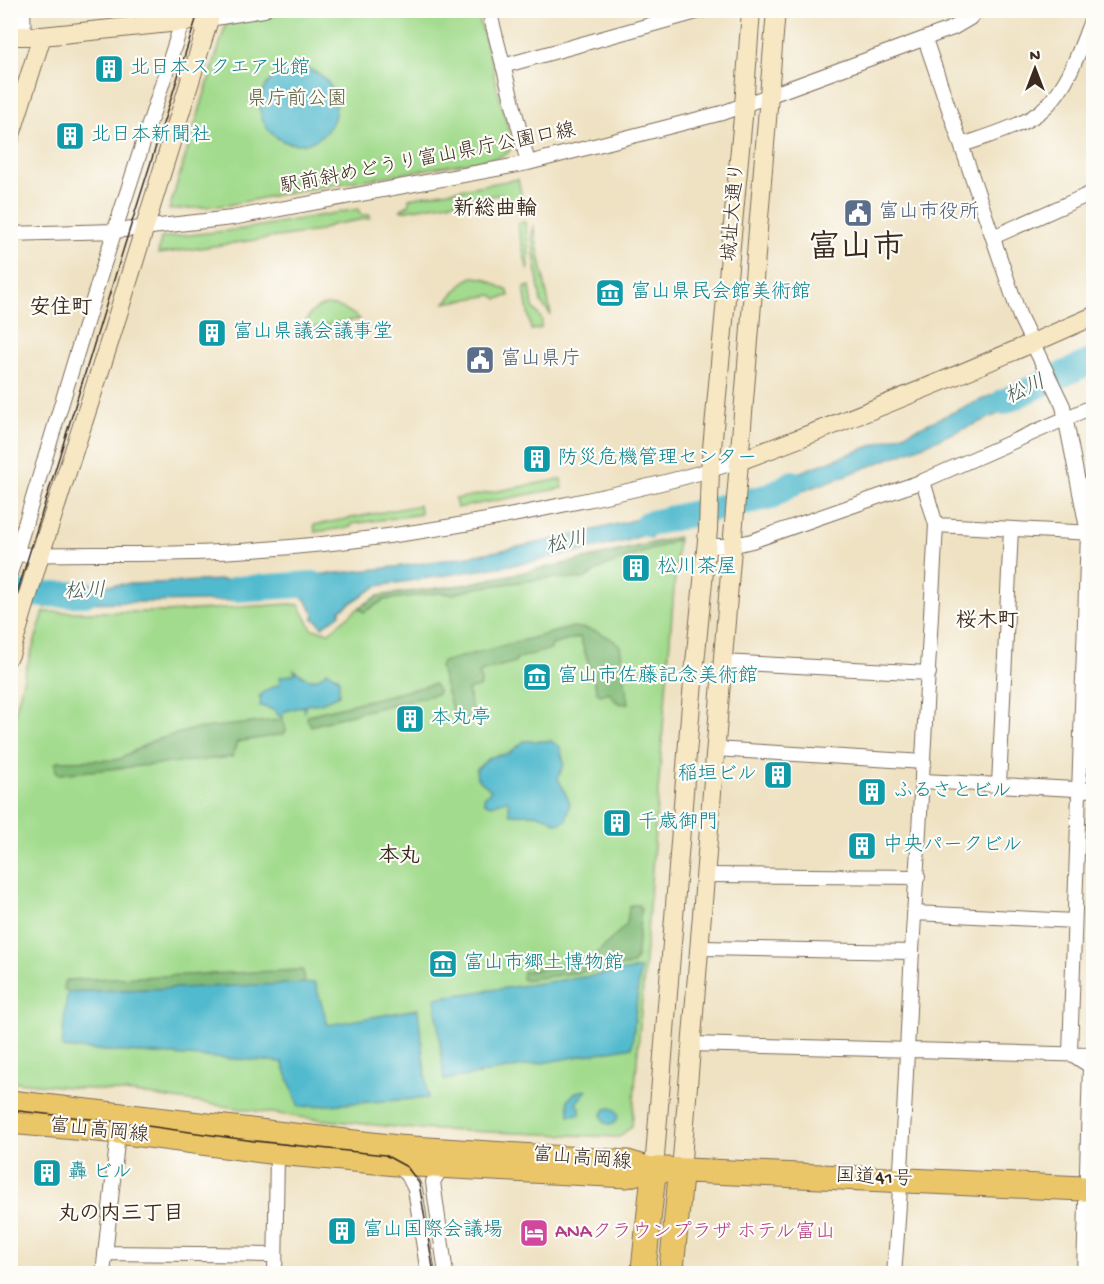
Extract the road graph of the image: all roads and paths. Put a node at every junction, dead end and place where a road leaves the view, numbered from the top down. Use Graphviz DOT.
graph roads {
  1 [pos="23,10"];
  2 [pos="264,10"];
  3 [pos="489,10"];
  4 [pos="704,10"];
  5 [pos="751,10"];
  6 [pos="776,10"];
  7 [pos="976,10"];
  8 [pos="1094,13"];
  9 [pos="211,15"];
  10 [pos="184,17"];
  11 [pos="26,36"];
  12 [pos="925,39"];
  13 [pos="503,66"];
  14 [pos="768,97"];
  15 [pos="744,106"];
  16 [pos="11,132"];
  17 [pos="962,145"];
  18 [pos="528,163"];
  19 [pos="1094,192"];
  20 [pos="144,226"];
  21 [pos="115,231"];
  22 [pos="10,234"];
  23 [pos="993,237"];
  24 [pos="1094,316"];
  25 [pos="1036,350"];
  26 [pos="1094,406"];
  27 [pos="1067,418"];
  28 [pos="738,468"];
  29 [pos="710,477"];
  30 [pos="923,481"];
  31 [pos="936,525"];
  32 [pos="1011,529"];
  33 [pos="1091,533"];
  34 [pos="732,537"];
  35 [pos="708,538"];
  36 [pos="13,555"];
  37 [pos="40,555"];
  38 [pos="10,574"];
  39 [pos="14,639"];
  40 [pos="722,662"];
  41 [pos="929,673"];
  42 [pos="715,749"];
  43 [pos="924,762"];
  44 [pos="923,781"];
  45 [pos="999,785"];
  46 [pos="1078,789"];
  47 [pos="1094,790"];
  48 [pos="705,875"];
  49 [pos="918,877"];
  50 [pos="915,913"];
  51 [pos="1074,921"];
  52 [pos="699,948"];
  53 [pos="912,952"];
  54 [pos="691,1044"];
  55 [pos="908,1050"];
  56 [pos="1070,1053"];
  57 [pos="1094,1054"];
  58 [pos="10,1101"];
  59 [pos="10,1123"];
  60 [pos="118,1132"];
  61 [pos="277,1154"];
  62 [pos="441,1159"];
  63 [pos="654,1169"];
  64 [pos="681,1171"];
  65 [pos="415,1174"];
  66 [pos="901,1181"];
  67 [pos="1090,1189"];
  68 [pos="105,1253"];
  69 [pos="275,1255"];
  70 [pos="103,1274"];
  71 [pos="275,1274"];
  72 [pos="428,1274"];
  73 [pos="446,1274"];
  74 [pos="644,1274"];
  75 [pos="671,1274"];
  76 [pos="894,1274"];
  77 [pos="1084,1274"];
  1 -- 11 [label="street"];
  2 -- 9 [label="street"];
  3 -- 13 [label="street"];
  4 -- 13 [label="street"];
  5 -- 15 [label="street, 城址大通り"];
  6 -- 14 [label="street, 城址大通り"];
  7 -- 12 [label="street, 駅前斜めどうり富山県庁公園口線"];
  8 -- 17 [label="street"];
  9 -- 10 [label="street"];
  9 -- 20 [label="street"];
  10 -- 11 [label="street"];
  10 -- 21 [label="street"];
  11 -- 16 [label="street"];
  12 -- 14 [label="street, 駅前斜めどうり富山県庁公園口線"];
  12 -- 17 [label="street"];
  13 -- 18 [label="street"];
  14 -- 15 [label="street, 駅前斜めどうり富山県庁公園口線"];
  14 -- 28 [label="street, 城址大通り"];
  15 -- 18 [label="street, 駅前斜めどうり富山県庁公園口線"];
  15 -- 29 [label="street, 城址大通り"];
  17 -- 23 [label="street"];
  18 -- 20 [label="street, 駅前斜めどうり富山県庁公園口線"];
  19 -- 23 [label="street"];
  20 -- 21 [label="street, 駅前斜めどうり富山県庁公園口線"];
  20 -- 37 [label="street"];
  21 -- 22 [label="street, 駅前斜めどうり富山県庁公園口線"];
  21 -- 36 [label="street"];
  23 -- 25 [label="street"];
  24 -- 25 [label="street"];
  25 -- 27 [label="street"];
  25 -- 28 [label="street"];
  26 -- 27 [label="street"];
  27 -- 30 [label="street"];
  27 -- 33 [label="street"];
  28 -- 29 [label="street"];
  28 -- 34 [label="street, 城址大通り"];
  29 -- 35 [label="street, 城址大通り"];
  29 -- 37 [label="street"];
  30 -- 31 [label="street"];
  30 -- 34 [label="street"];
  31 -- 32 [label="street"];
  31 -- 41 [label="street"];
  32 -- 33 [label="street"];
  32 -- 45 [label="street"];
  33 -- 46 [label="street"];
  34 -- 35 [label="street"];
  34 -- 40 [label="street, 城址大通り"];
  35 -- 63 [label="street, 城址大通り"];
  36 -- 37 [label="street"];
  36 -- 38 [label="street"];
  37 -- 39 [label="street"];
  40 -- 41 [label="street"];
  40 -- 42 [label="street, 城址大通り"];
  41 -- 43 [label="street"];
  42 -- 43 [label="street"];
  42 -- 48 [label="street, 城址大通り"];
  43 -- 44 [label="street"];
  44 -- 45 [label="street"];
  44 -- 49 [label="street"];
  45 -- 46 [label="street"];
  46 -- 47 [label="street"];
  46 -- 51 [label="street"];
  48 -- 49 [label="street"];
  48 -- 52 [label="street, 城址大通り"];
  49 -- 50 [label="street"];
  50 -- 51 [label="street"];
  50 -- 53 [label="street"];
  51 -- 56 [label="street"];
  52 -- 53 [label="street"];
  52 -- 54 [label="street, 城址大通り"];
  53 -- 55 [label="street"];
  54 -- 55 [label="street"];
  54 -- 64 [label="street, 城址大通り"];
  55 -- 56 [label="street"];
  55 -- 66 [label="street"];
  56 -- 57 [label="street"];
  56 -- 67 [label="street"];
  58 -- 62 [label="main road, 富山高岡線"];
  59 -- 60 [label="main road, 富山高岡線"];
  60 -- 61 [label="main road, 富山高岡線"];
  60 -- 68 [label="street"];
  61 -- 65 [label="main road, 富山高岡線"];
  61 -- 69 [label="street"];
  62 -- 63 [label="main road, 富山高岡線"];
  62 -- 65 [label="main road, 富山高岡線"];
  62 -- 73 [label="street"];
  63 -- 64 [label="highway, 国道41号"];
  63 -- 74 [label="highway"];
  64 -- 66 [label="highway, 国道41号"];
  64 -- 75 [label="highway"];
  65 -- 72 [label="street"];
  66 -- 67 [label="highway, 国道41号"];
  66 -- 76 [label="street"];
  67 -- 77 [label="street"];
  68 -- 69 [label="street"];
  68 -- 70 [label="street"];
  69 -- 71 [label="street"];
}
